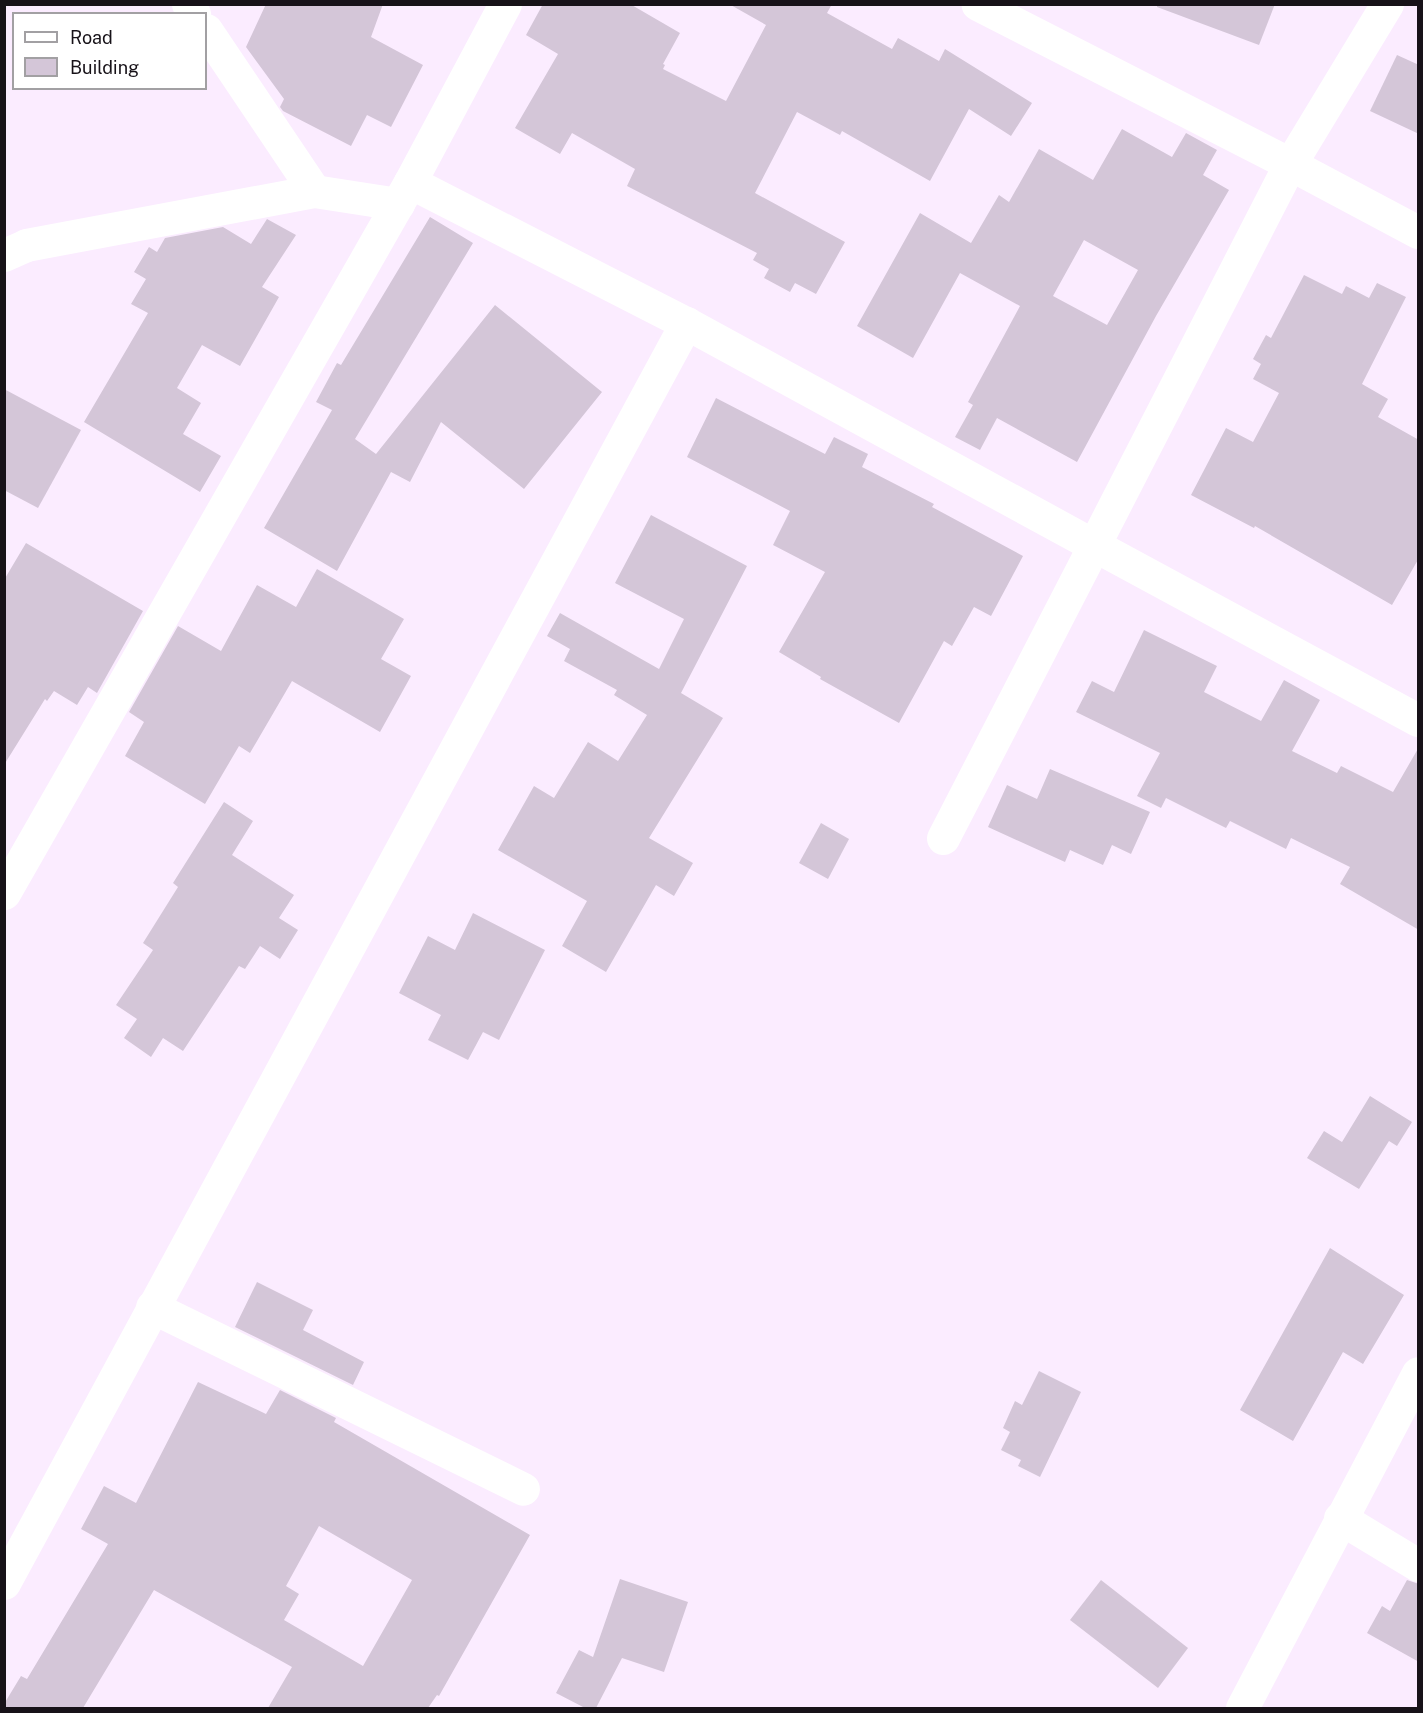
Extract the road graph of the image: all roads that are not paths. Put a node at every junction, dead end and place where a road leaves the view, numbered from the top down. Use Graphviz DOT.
graph roads {
  1 [pos="505,4"];
  2 [pos="978,4"];
  3 [pos="1387,4"];
  4 [pos="1012,13"];
  5 [pos="207,31"];
  6 [pos="1290,164"];
  7 [pos="314,191"];
  8 [pos="404,193"];
  9 [pos="1419,232"];
  10 [pos="15,250"];
  11 [pos="4,280"];
  12 [pos="686,323"];
  13 [pos="1094,545"];
  14 [pos="1419,720"];
  15 [pos="943,838"];
  16 [pos="4,894"];
  17 [pos="152,1307"];
  18 [pos="1419,1373"];
  19 [pos="524,1489"];
  20 [pos="1340,1518"];
  21 [pos="1419,1565"];
  22 [pos="4,1583"];
  23 [pos="1242,1708"];
  1 -- 8 [label="street"];
  2 -- 4 [label="street"];
  3 -- 6 [label="street"];
  4 -- 6 [label="street"];
  5 -- 7 [label="street"];
  6 -- 9 [label="street"];
  6 -- 13 [label="street"];
  7 -- 8 [label="street"];
  7 -- 10 [label="street"];
  8 -- 12 [label="street"];
  8 -- 16 [label="street"];
  10 -- 11 [label="street"];
  12 -- 13 [label="street"];
  12 -- 17 [label="street"];
  13 -- 14 [label="street"];
  13 -- 15 [label="street"];
  17 -- 19 [label="street"];
  17 -- 22 [label="street"];
  18 -- 20 [label="street"];
  20 -- 21 [label="street"];
  20 -- 23 [label="street"];
}
